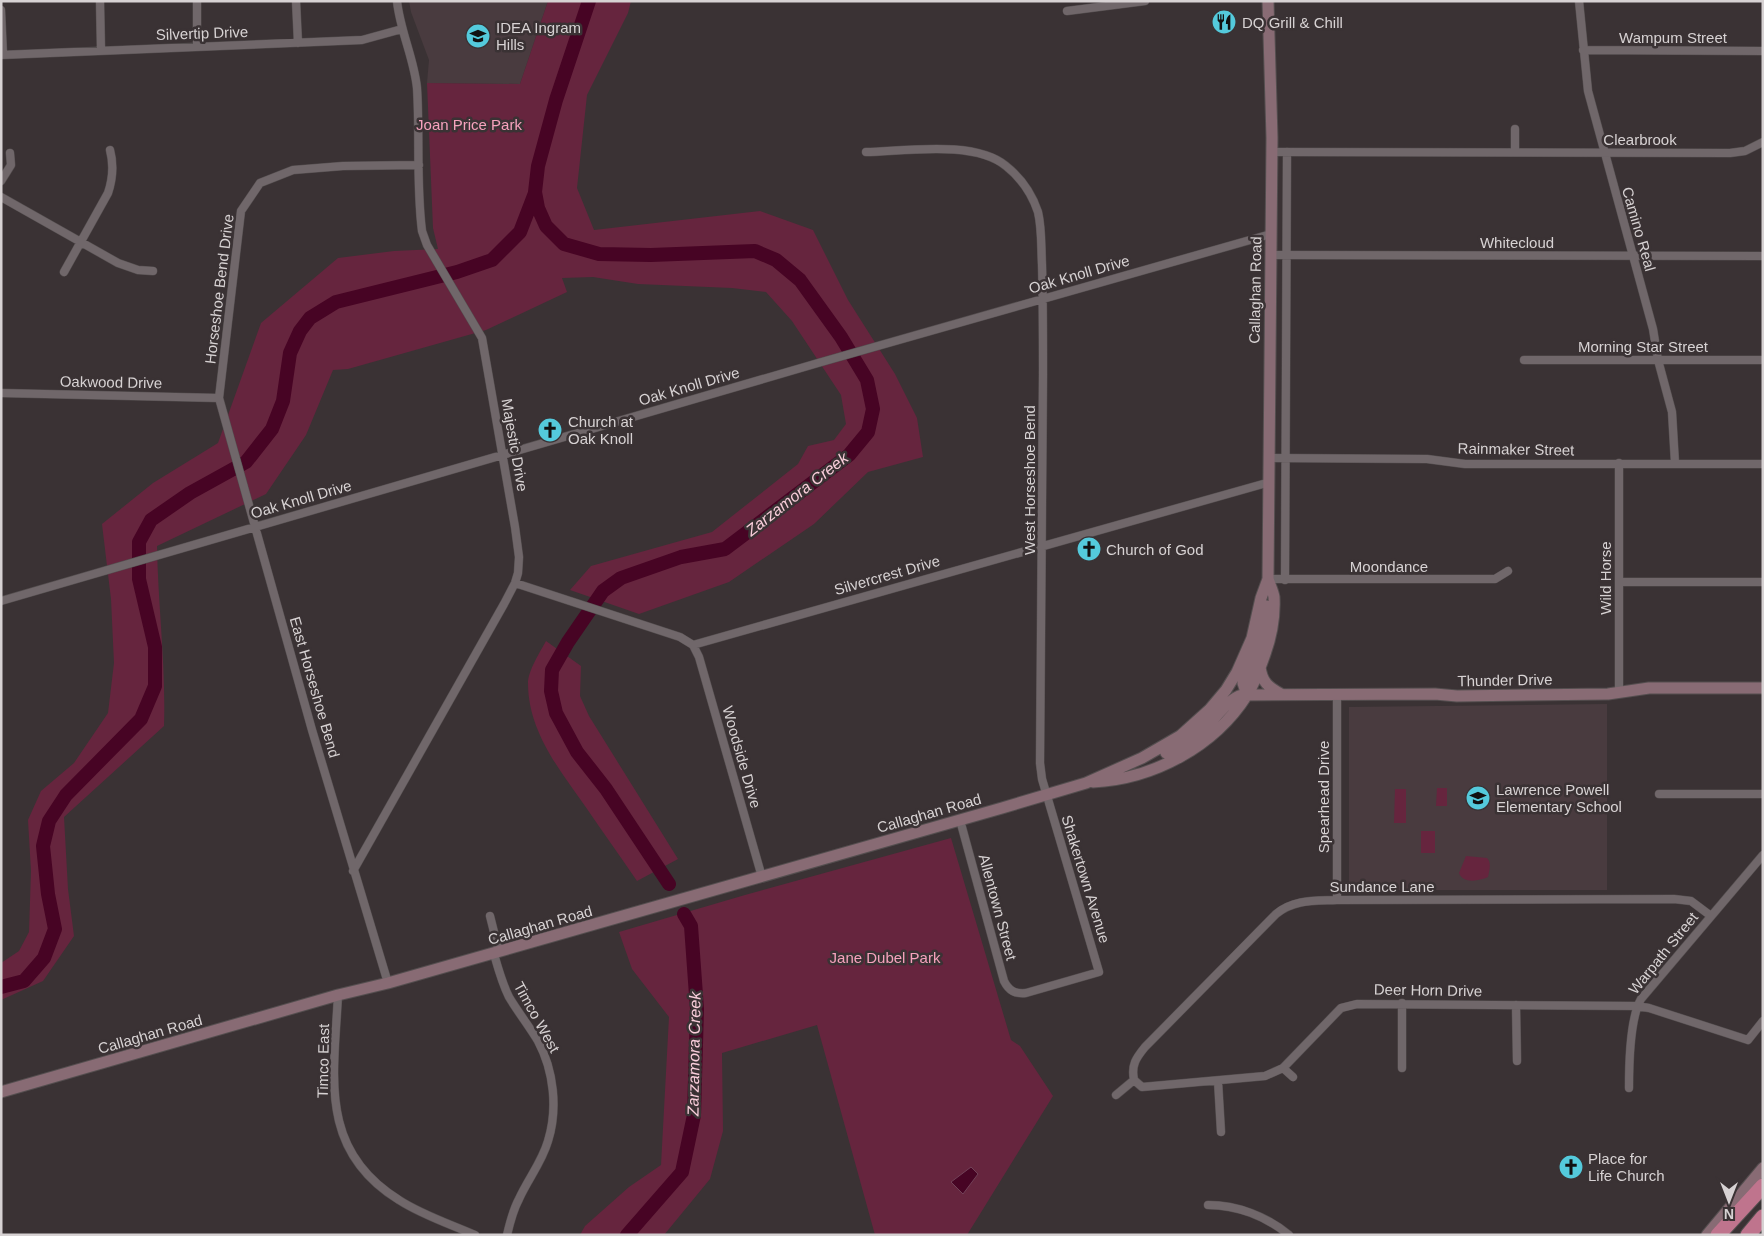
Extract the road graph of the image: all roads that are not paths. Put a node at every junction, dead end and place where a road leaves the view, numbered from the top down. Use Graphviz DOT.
graph roads {
  1 [pos="100,1"];
  2 [pos="196,1"];
  3 [pos="296,1"];
  4 [pos="397,1"];
  5 [pos="1145,1"];
  6 [pos="1268,1"];
  7 [pos="1578,1"];
  8 [pos="1,10"];
  9 [pos="1068,11"];
  10 [pos="402,29"];
  11 [pos="298,42"];
  12 [pos="197,47"];
  13 [pos="101,50"];
  14 [pos="1583,50"];
  15 [pos="1763,51"];
  16 [pos="2,55"];
  17 [pos="1516,129"];
  18 [pos="1763,142"];
  19 [pos="110,150"];
  20 [pos="866,152"];
  21 [pos="1272,152"];
  22 [pos="1288,152"];
  23 [pos="1515,152"];
  24 [pos="10,153"];
  25 [pos="1603,153"];
  26 [pos="419,165"];
  27 [pos="1,181"];
  28 [pos="1,197"];
  29 [pos="1271,234"];
  30 [pos="80,242"];
  31 [pos="1271,255"];
  32 [pos="1287,255"];
  33 [pos="1633,256"];
  34 [pos="1763,256"];
  35 [pos="153,270"];
  36 [pos="64,272"];
  37 [pos="1043,298"];
  38 [pos="1524,360"];
  39 [pos="1658,360"];
  40 [pos="1761,360"];
  41 [pos="1,393"];
  42 [pos="219,398"];
  43 [pos="502,455"];
  44 [pos="1269,458"];
  45 [pos="1286,459"];
  46 [pos="1619,463"];
  47 [pos="1675,463"];
  48 [pos="1763,464"];
  49 [pos="1270,482"];
  50 [pos="255,526"];
  51 [pos="1043,545"];
  52 [pos="1508,571"];
  53 [pos="1285,580"];
  54 [pos="1619,582"];
  55 [pos="1763,582"];
  56 [pos="515,583"];
  57 [pos="1266,583"];
  58 [pos="1,601"];
  59 [pos="693,645"];
  60 [pos="1260,667"];
  61 [pos="1763,688"];
  62 [pos="1619,692"];
  63 [pos="1281,694"];
  64 [pos="1337,694"];
  65 [pos="1247,695"];
  66 [pos="1108,772"];
  67 [pos="1086,783"];
  68 [pos="1659,794"];
  69 [pos="1763,794"];
  70 [pos="1047,795"];
  71 [pos="960,820"];
  72 [pos="1763,855"];
  73 [pos="354,871"];
  74 [pos="762,877"];
  75 [pos="1337,900"];
  76 [pos="490,916"];
  77 [pos="1711,916"];
  78 [pos="496,953"];
  79 [pos="388,983"];
  80 [pos="1019,994"];
  81 [pos="338,995"];
  82 [pos="1402,1003"];
  83 [pos="1516,1005"];
  84 [pos="1637,1006"];
  85 [pos="1763,1021"];
  86 [pos="1748,1040"];
  87 [pos="1753,1047"];
  88 [pos="1517,1061"];
  89 [pos="1283,1068"];
  90 [pos="1402,1068"];
  91 [pos="1293,1077"];
  92 [pos="1134,1080"];
  93 [pos="1218,1081"];
  94 [pos="1630,1088"];
  95 [pos="1,1092"];
  96 [pos="1116,1095"];
  97 [pos="1221,1132"];
  98 [pos="1763,1168"];
  99 [pos="1763,1186"];
  100 [pos="1208,1205"];
  101 [pos="1763,1217"];
  102 [pos="476,1235"];
  103 [pos="507,1235"];
  104 [pos="1288,1235"];
  105 [pos="1707,1235"];
  106 [pos="1718,1235"];
  107 [pos="1748,1235"];
  1 -- 13 [label="street"];
  2 -- 12 [label="street"];
  3 -- 11 [label="street"];
  4 -- 10 [label="street, Majestic Drive"];
  5 -- 9 [label="street"];
  6 -- 21 [label="main road, Callaghan Road"];
  7 -- 14 [label="street, Camino Real"];
  8 -- 16 [label="street"];
  10 -- 11 [label="street, Silvertip Drive"];
  10 -- 26 [label="street, Majestic Drive"];
  11 -- 12 [label="street, Silvertip Drive"];
  12 -- 13 [label="street, Silvertip Drive"];
  13 -- 16 [label="street, Silvertip Drive"];
  14 -- 15 [label="street, Wampum Street"];
  14 -- 25 [label="street, Camino Real"];
  17 -- 23 [label="street"];
  18 -- 25 [label="street, Clearbrook"];
  19 -- 30 [label="street"];
  20 -- 37 [label="street, West Horseshoe Bend"];
  21 -- 22 [label="street, Clearbrook"];
  21 -- 29 [label="main road, Callaghan Road"];
  22 -- 23 [label="street, Clearbrook"];
  22 -- 32 [label="street, Callaghan Road"];
  23 -- 25 [label="street, Clearbrook"];
  24 -- 27 [label="street"];
  25 -- 33 [label="street, Camino Real"];
  26 -- 42 [label="street, Horseshoe Bend Drive"];
  26 -- 43 [label="street, Majestic Drive"];
  28 -- 30 [label="street"];
  29 -- 31 [label="main road, Callaghan Road"];
  29 -- 37 [label="street, Oak Knoll Drive"];
  30 -- 35 [label="street"];
  30 -- 36 [label="street"];
  31 -- 32 [label="street, Whitecloud"];
  31 -- 44 [label="main road, Callaghan Road"];
  32 -- 33 [label="street, Whitecloud"];
  32 -- 45 [label="street, Callaghan Road"];
  33 -- 34 [label="street, Whitecloud"];
  33 -- 39 [label="street, Camino Real"];
  37 -- 43 [label="street, Oak Knoll Drive"];
  37 -- 51 [label="street, West Horseshoe Bend"];
  38 -- 39 [label="street, Morning Star Street"];
  39 -- 40 [label="street, Morning Star Street"];
  39 -- 47 [label="street, Camino Real"];
  41 -- 42 [label="street, Oakwood Drive"];
  42 -- 50 [label="street, East Horseshoe Bend"];
  43 -- 50 [label="street, Oak Knoll Drive"];
  43 -- 56 [label="street, Majestic Drive"];
  44 -- 45 [label="street, Rainmaker Street"];
  44 -- 49 [label="main road, Callaghan Road"];
  45 -- 46 [label="street, Rainmaker Street"];
  45 -- 53 [label="street, Callaghan Road"];
  46 -- 47 [label="street, Rainmaker Street"];
  46 -- 54 [label="street, Wild Horse"];
  47 -- 48 [label="street, Rainmaker Street"];
  49 -- 51 [label="street, Silvercrest Drive"];
  49 -- 57 [label="main road, Callaghan Road"];
  50 -- 58 [label="street, Oak Knoll Drive"];
  50 -- 73 [label="street, East Horseshoe Bend"];
  51 -- 59 [label="street, Silvercrest Drive"];
  51 -- 70 [label="street, West Horseshoe Bend"];
  52 -- 53 [label="street, Moondance"];
  53 -- 57 [label="street, Moondance"];
  54 -- 55 [label="street"];
  54 -- 62 [label="street, Wild Horse"];
  56 -- 59 [label="street"];
  56 -- 73 [label="street, Majestic Drive"];
  57 -- 60 [label="main road, Callaghan Road"];
  57 -- 65 [label="main road"];
  57 -- 66 [label="main road, Callaghan Road"];
  59 -- 74 [label="street, Woodside Drive"];
  60 -- 63 [label="main road"];
  60 -- 65 [label="main road, Callaghan Road"];
  61 -- 62 [label="main road, Thunder Drive"];
  62 -- 64 [label="main road, Thunder Drive"];
  63 -- 64 [label="main road, Thunder Drive"];
  63 -- 65 [label="main road, Thunder Drive"];
  64 -- 75 [label="street, Spearhead Drive"];
  65 -- 66 [label="main road"];
  65 -- 67 [label="main road, Callaghan Road"];
  66 -- 67 [label="main road, Callaghan Road"];
  67 -- 70 [label="main road, Callaghan Road"];
  68 -- 69 [label="street"];
  70 -- 71 [label="main road, Callaghan Road"];
  70 -- 80 [label="street, Shakertown Avenue"];
  71 -- 74 [label="main road, Callaghan Road"];
  71 -- 80 [label="street, Allentown Street"];
  72 -- 77 [label="street, Warpath Street"];
  73 -- 79 [label="street, East Horseshoe Bend"];
  74 -- 78 [label="main road, Callaghan Road"];
  75 -- 77 [label="street, Sundance Lane"];
  75 -- 92 [label="street, Sundance Lane"];
  76 -- 78 [label="street, Timco West"];
  77 -- 84 [label="street, Warpath Street"];
  78 -- 79 [label="main road, Callaghan Road"];
  78 -- 103 [label="street, Timco West"];
  79 -- 81 [label="main road, Callaghan Road"];
  81 -- 95 [label="main road, Callaghan Road"];
  81 -- 102 [label="street, Timco East"];
  82 -- 83 [label="street, Deer Horn Drive"];
  82 -- 89 [label="street, Deer Horn Drive"];
  82 -- 90 [label="street"];
  83 -- 84 [label="street, Deer Horn Drive"];
  83 -- 88 [label="street"];
  84 -- 86 [label="street, Deer Horn Drive"];
  84 -- 94 [label="street, Warpath Street"];
  85 -- 86 [label="street"];
  86 -- 87 [label="street"];
  89 -- 91 [label="street"];
  89 -- 93 [label="street, Deer Horn Drive"];
  92 -- 93 [label="street, Deer Horn Drive"];
  92 -- 96 [label="street"];
  93 -- 97 [label="street"];
  98 -- 105 [label="main road"];
  99 -- 106 [label="highway"];
  100 -- 104 [label="street"];
  101 -- 107 [label="highway"];
}
